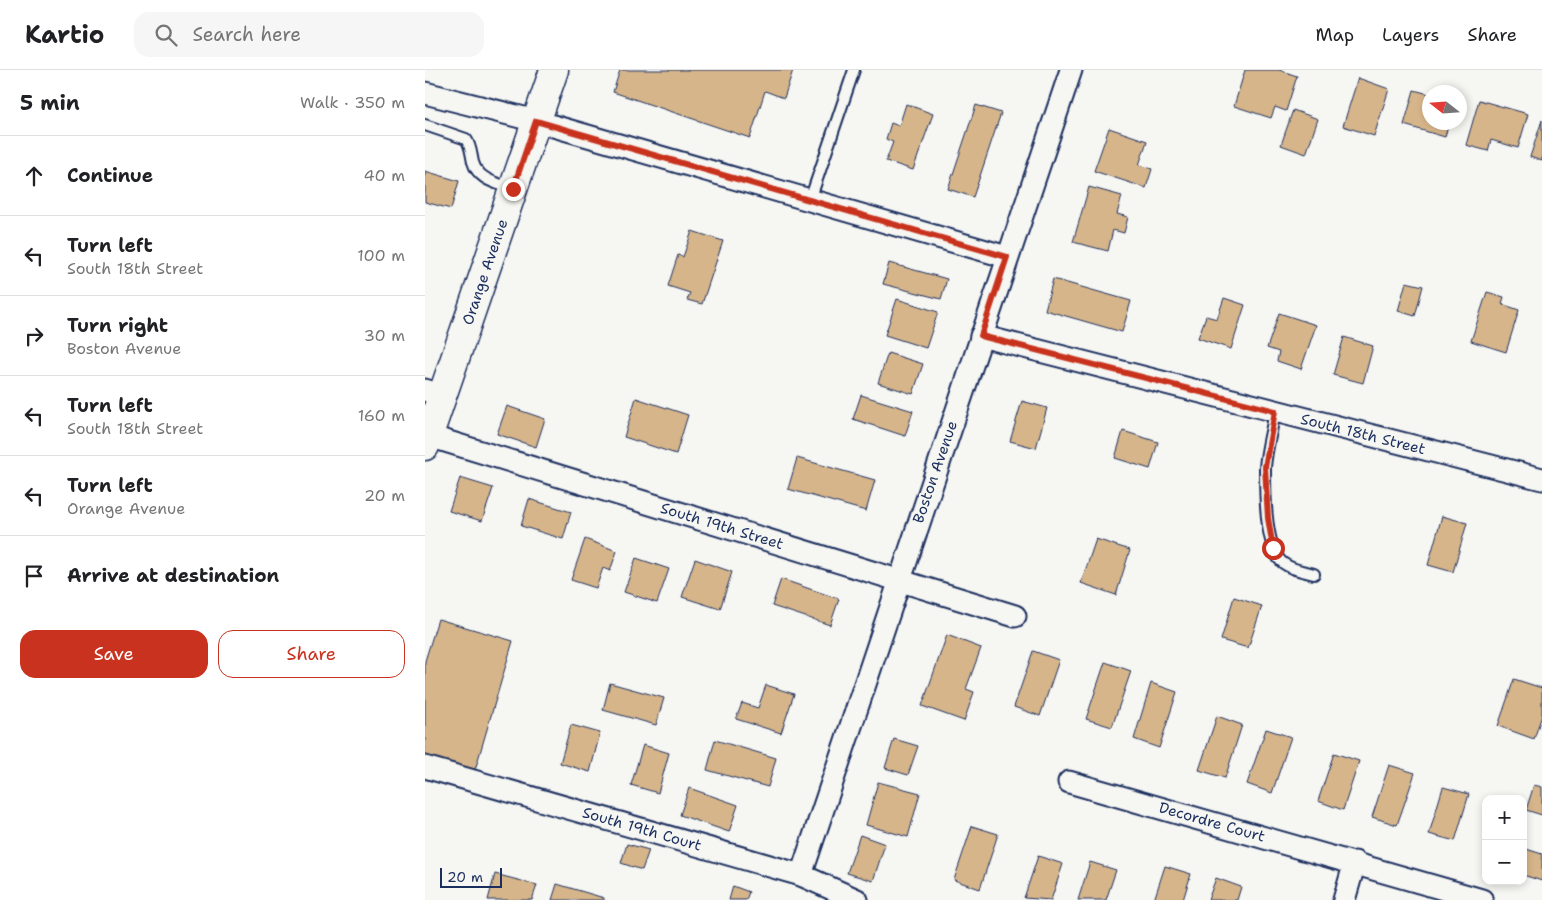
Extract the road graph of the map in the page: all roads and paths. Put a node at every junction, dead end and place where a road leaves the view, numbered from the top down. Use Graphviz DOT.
graph roads {
  1 [pos="554,70"];
  2 [pos="854,70"];
  3 [pos="1071,70"];
  4 [pos="425,93"];
  5 [pos="536,121"];
  6 [pos="425,125"];
  7 [pos="513,189"];
  8 [pos="810,200"];
  9 [pos="1007,257"];
  10 [pos="981,336"];
  11 [pos="434,393"];
  12 [pos="1275,411"];
  13 [pos="427,441"];
  14 [pos="1542,479"];
  15 [pos="1314,574"];
  16 [pos="899,580"];
  17 [pos="1015,616"];
  18 [pos="425,767"];
  19 [pos="1069,782"];
  20 [pos="1355,862"];
  21 [pos="801,875"];
  22 [pos="857,900"];
  23 [pos="1344,900"];
  24 [pos="1482,900"];
  1 -- 5 [label="main road, Orange Avenue"];
  2 -- 8 [label="lane"];
  3 -- 9 [label="street, Boston Avenue"];
  4 -- 5 [label="street"];
  5 -- 7 [label="main road, Orange Avenue"];
  5 -- 8 [label="street"];
  6 -- 7 [label="lane"];
  7 -- 11 [label="main road, Orange Avenue"];
  8 -- 9 [label="street"];
  9 -- 10 [label="street, Boston Avenue"];
  10 -- 12 [label="street, South 18th Street"];
  10 -- 16 [label="street, Boston Avenue"];
  11 -- 13 [label="main road, Orange Avenue"];
  12 -- 14 [label="street, South 18th Street"];
  12 -- 15 [label="lane"];
  13 -- 16 [label="street, South 19th Street"];
  16 -- 17 [label="street, South 19th Street"];
  16 -- 21 [label="street, Boston Avenue"];
  18 -- 21 [label="street, South 19th Court"];
  19 -- 20 [label="street, Decordre Court"];
  20 -- 23 [label="street"];
  20 -- 24 [label="street, Decordre Court"];
  21 -- 22 [label="street, South 19th Court"];
}
